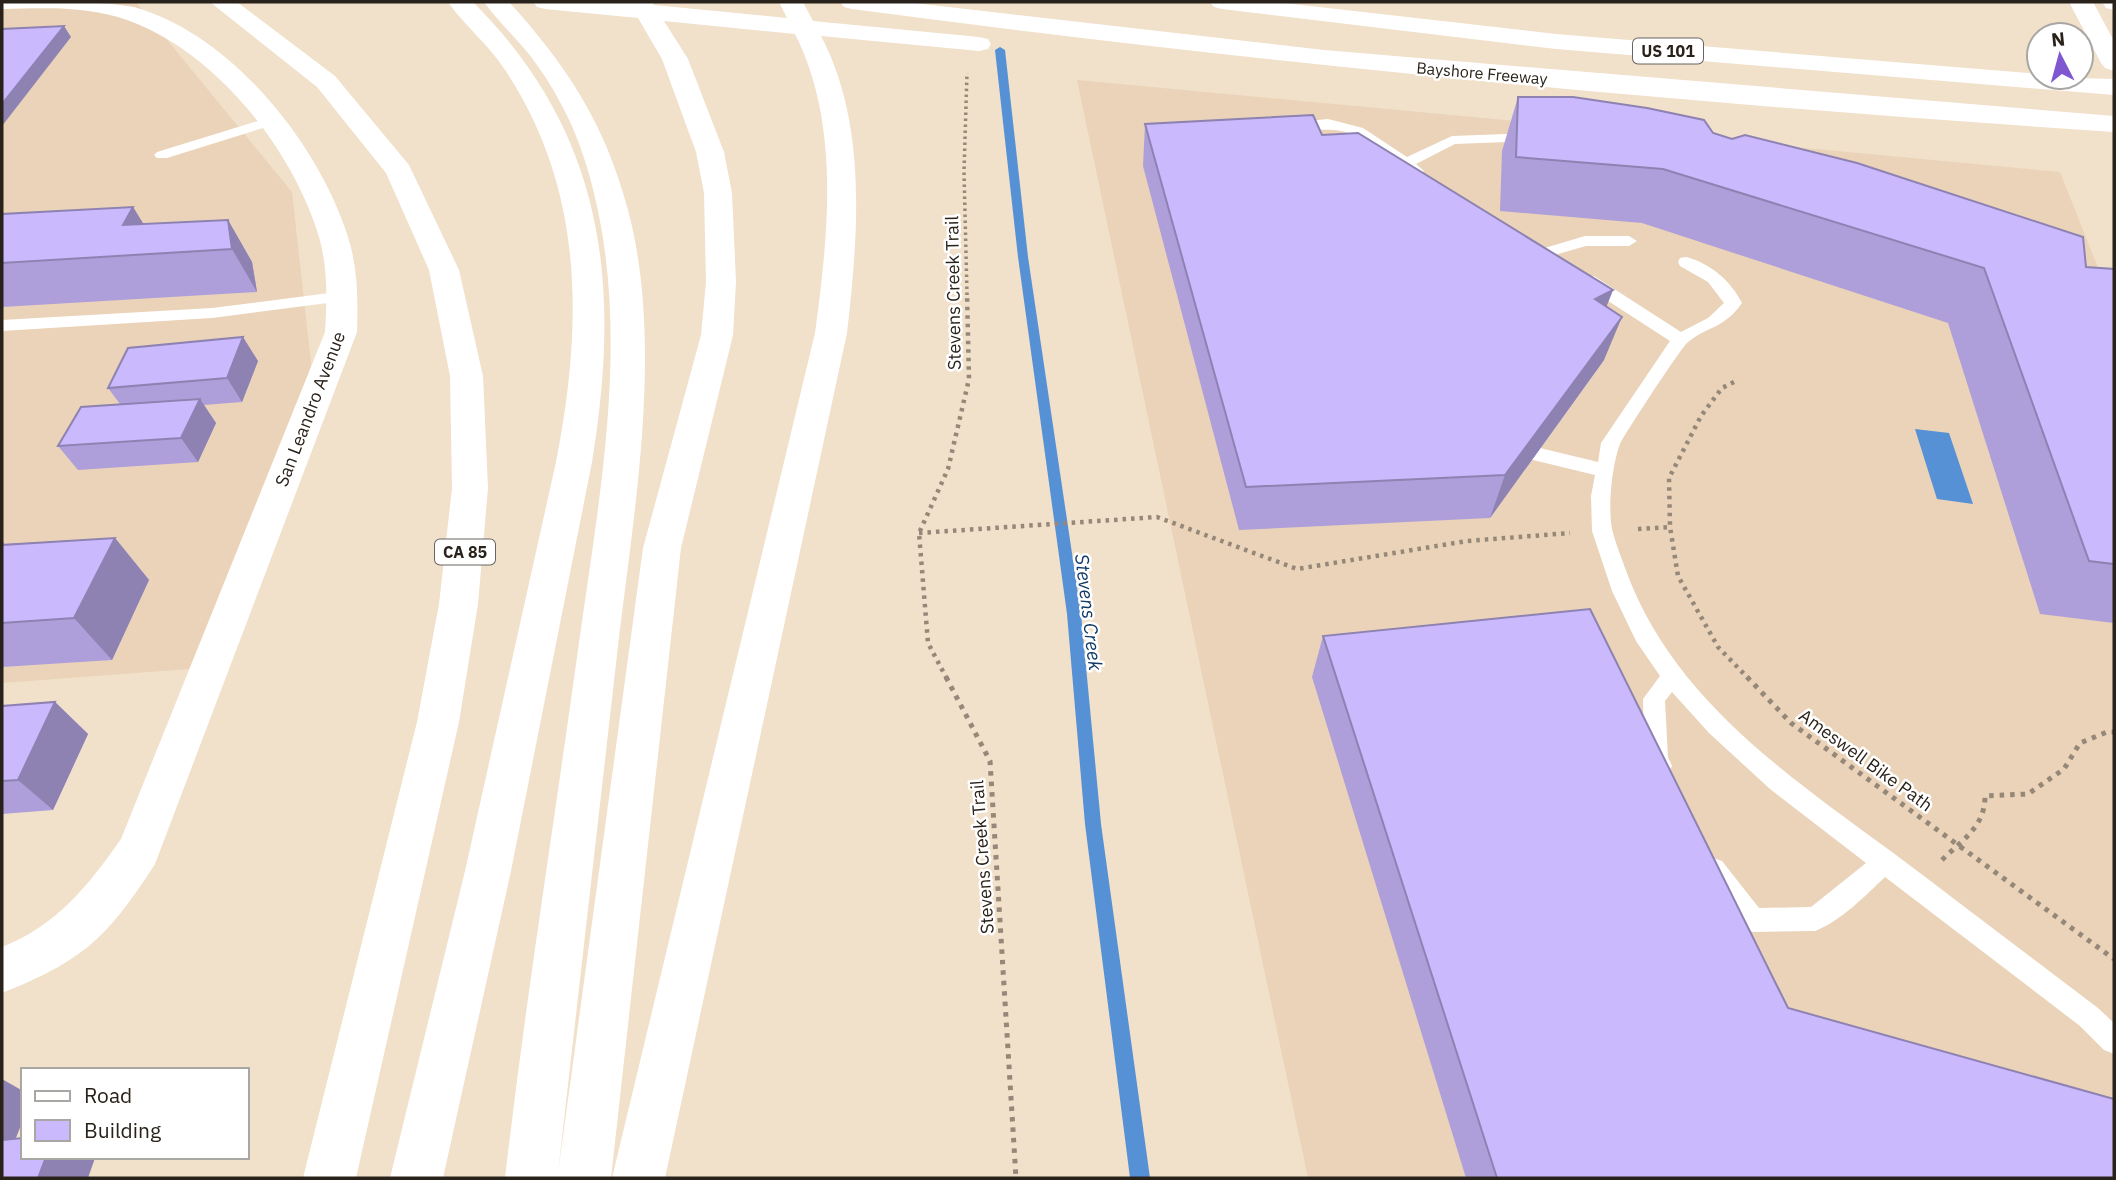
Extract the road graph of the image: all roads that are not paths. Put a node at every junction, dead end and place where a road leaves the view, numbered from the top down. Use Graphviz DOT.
graph roads {
  1 [pos="2,2"];
  2 [pos="222,2"];
  3 [pos="460,2"];
  4 [pos="496,2"];
  5 [pos="545,2"];
  6 [pos="640,2"];
  7 [pos="791,2"];
  8 [pos="852,2"];
  9 [pos="1222,2"];
  10 [pos="1364,2"];
  11 [pos="2081,2"];
  12 [pos="2025,62"];
  13 [pos="2114,64"];
  14 [pos="2095,65"];
  15 [pos="2095,68"];
  16 [pos="2114,71"];
  17 [pos="1595,83"];
  18 [pos="547,85"];
  19 [pos="2114,87"];
  20 [pos="271,121"];
  21 [pos="2114,124"];
  22 [pos="1278,135"];
  23 [pos="1545,138"];
  24 [pos="162,155"];
  25 [pos="1406,163"];
  26 [pos="1425,177"];
  27 [pos="1629,241"];
  28 [pos="1686,262"];
  29 [pos="345,296"];
  30 [pos="2,326"];
  31 [pos="1681,339"];
  32 [pos="1536,454"];
  33 [pos="1605,471"];
  34 [pos="1672,677"];
  35 [pos="1673,791"];
  36 [pos="1702,848"];
  37 [pos="1885,861"];
  38 [pos="2,970"];
  39 [pos="2114,1041"];
  40 [pos="330,1178"];
  41 [pos="416,1178"];
  42 [pos="531,1178"];
  43 [pos="584,1178"];
  44 [pos="639,1178"];
  1 -- 20 [label="main road, San Leandro Avenue"];
  2 -- 40 [label="main road, CA 85"];
  3 -- 18 [label="main road"];
  4 -- 18 [label="main road"];
  5 -- 17 [label="main road"];
  6 -- 43 [label="main road"];
  7 -- 44 [label="main road"];
  8 -- 17 [label="main road, Bayshore Freeway / US 101"];
  9 -- 19 [label="main road, US 101"];
  10 -- 12 [label="main road, US 101"];
  11 -- 13 [label="main road"];
  13 -- 14 [label="main road"];
  15 -- 16 [label="main road"];
  17 -- 21 [label="main road, Bayshore Freeway / US 101"];
  18 -- 41 [label="main road"];
  18 -- 42 [label="main road"];
  20 -- 24 [label="lane"];
  20 -- 29 [label="main road, San Leandro Avenue"];
  22 -- 25 [label="lane"];
  23 -- 25 [label="lane"];
  25 -- 26 [label="lane"];
  27 -- 31 [label="lane"];
  28 -- 31 [label="lane"];
  29 -- 30 [label="lane"];
  29 -- 38 [label="main road, San Leandro Avenue"];
  31 -- 33 [label="lane"];
  32 -- 33 [label="lane"];
  33 -- 34 [label="lane"];
  34 -- 35 [label="lane"];
  34 -- 37 [label="lane"];
  36 -- 37 [label="lane"];
  37 -- 39 [label="lane"];
}
